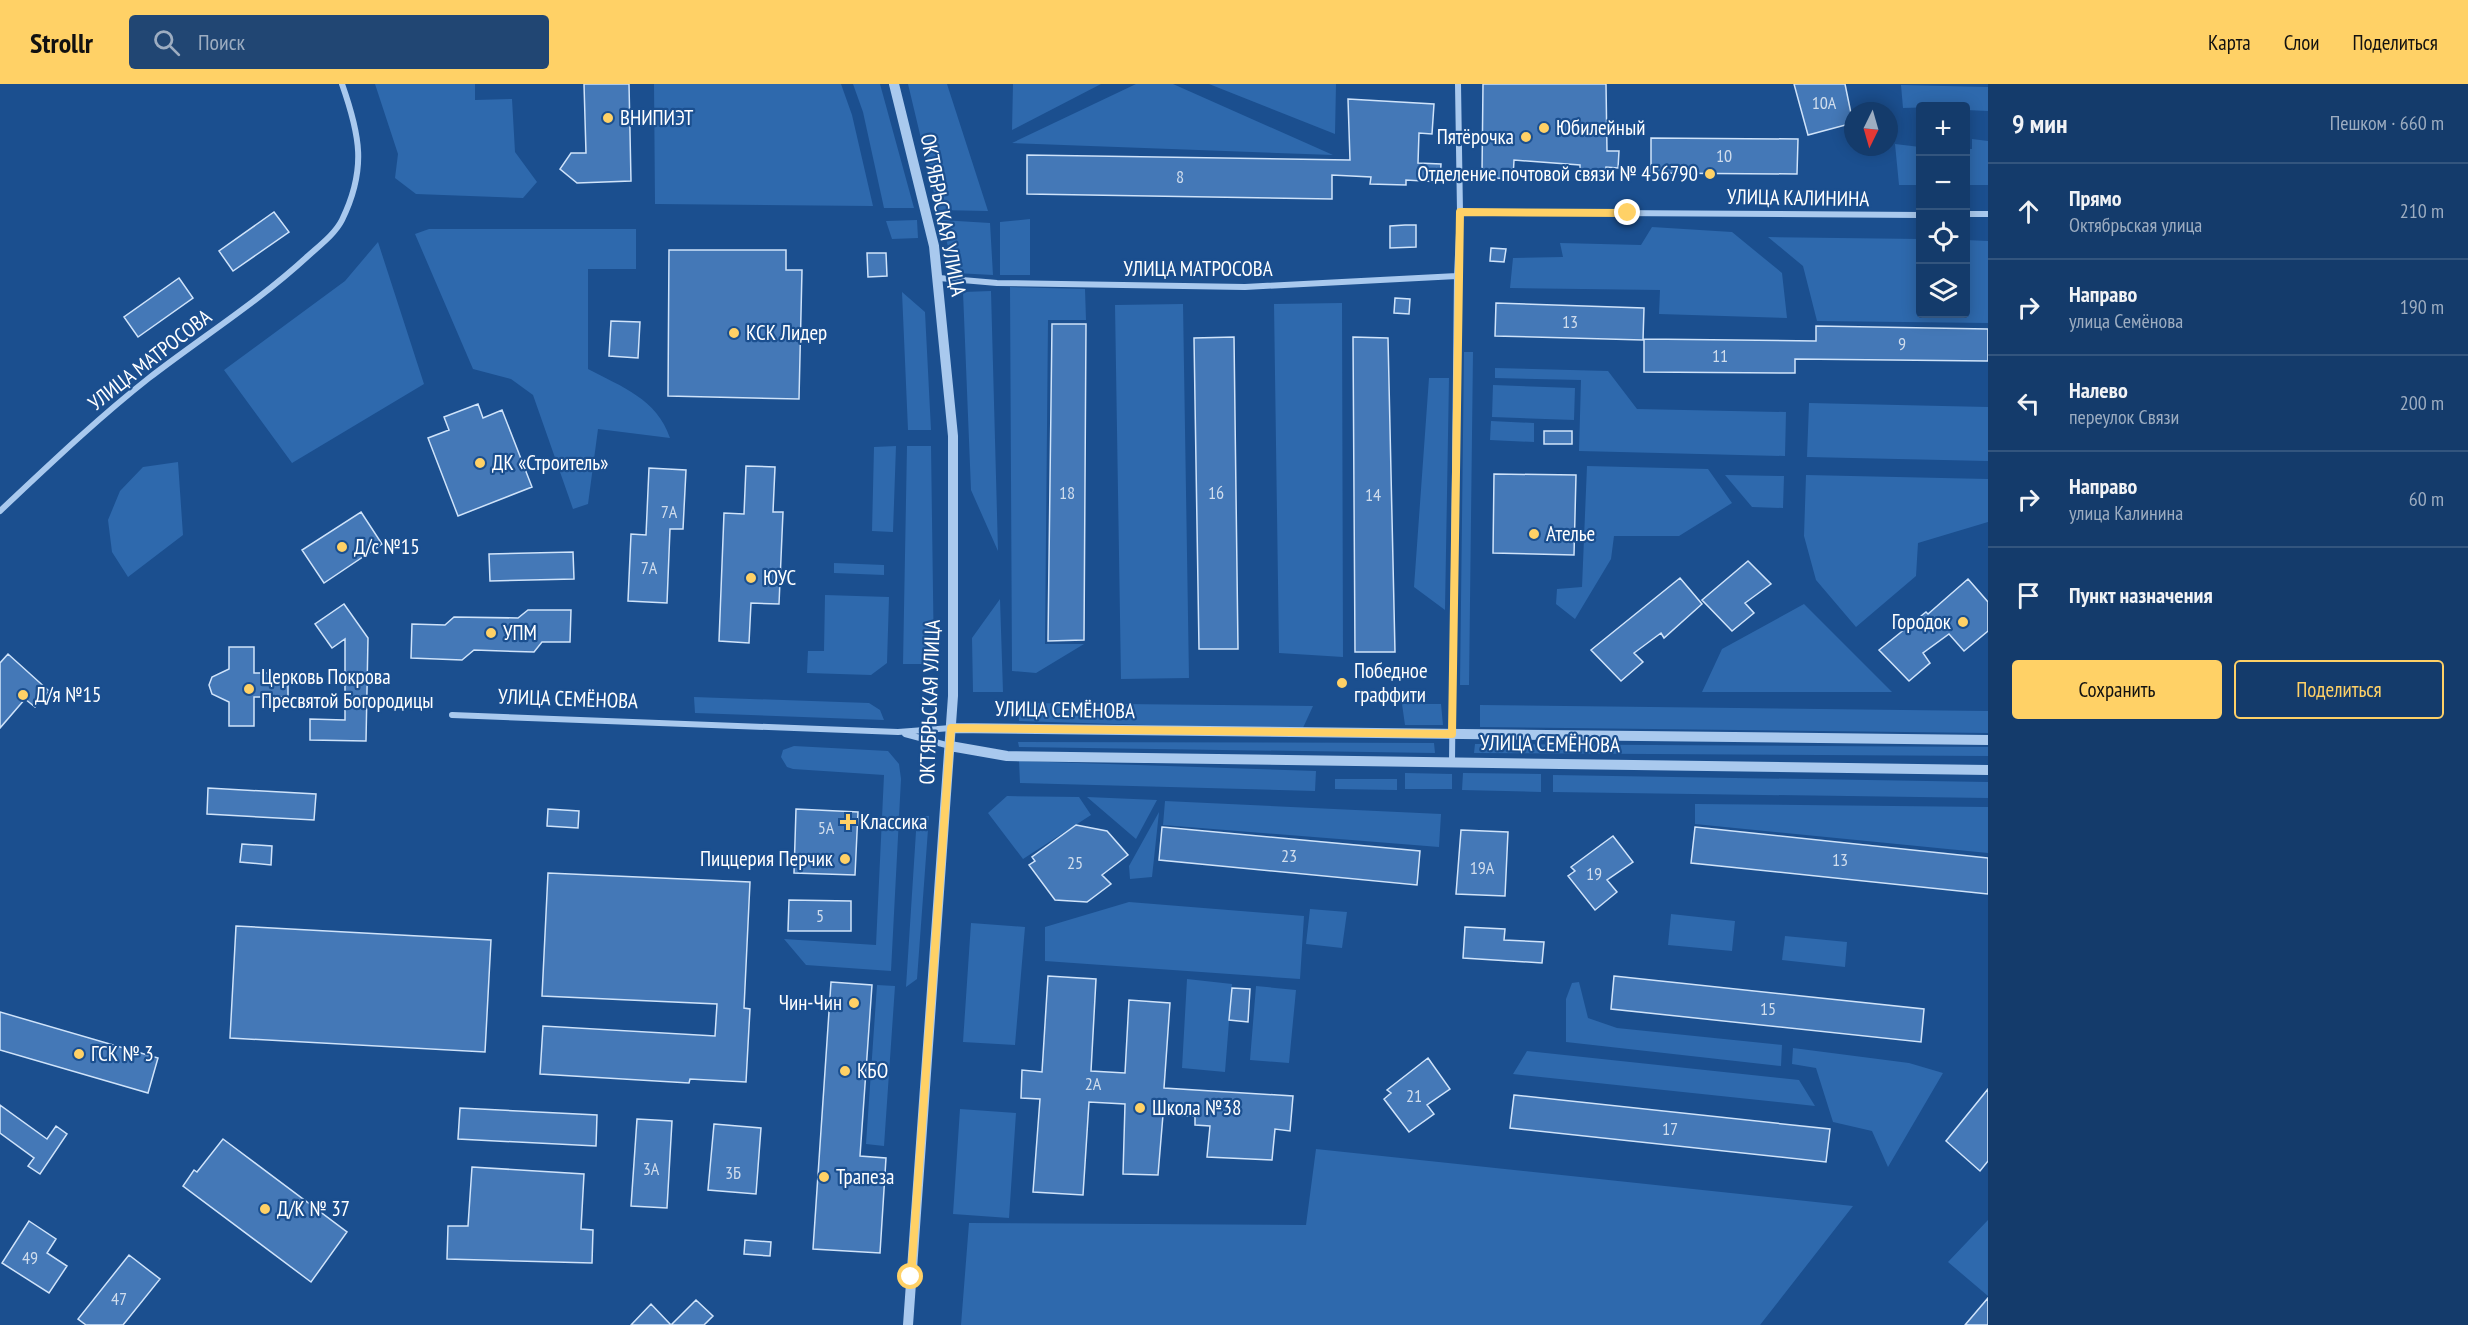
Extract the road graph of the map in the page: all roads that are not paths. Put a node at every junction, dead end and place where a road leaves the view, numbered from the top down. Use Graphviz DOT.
graph roads {
  1 [pos="342,84"];
  2 [pos="894,84"];
  3 [pos="1458,84"];
  4 [pos="1460,212"];
  5 [pos="1970,214"];
  6 [pos="1988,214"];
  7 [pos="1916,215"];
  8 [pos="1457,276"];
  9 [pos="939,278"];
  10 [pos="0,511"];
  11 [pos="452,715"];
  12 [pos="951,728"];
  13 [pos="898,732"];
  14 [pos="1452,734"];
  15 [pos="1988,740"];
  16 [pos="950,746"];
  17 [pos="1452,762"];
  18 [pos="1988,770"];
  19 [pos="908,1325"];
  1 -- 10 [label="street, УЛИЦА МАТРОСОВА"];
  2 -- 9 [label="street, ОКТЯБРЬСКАЯ УЛИЦА"];
  3 -- 4 [label="street"];
  4 -- 7 [label="street, УЛИЦА КАЛИНИНА"];
  4 -- 8 [label="street"];
  5 -- 6 [label="street"];
  8 -- 9 [label="street, УЛИЦА МАТРОСОВА"];
  8 -- 14 [label="street"];
  9 -- 12 [label="street, ОКТЯБРЬСКАЯ УЛИЦА"];
  11 -- 13 [label="street, УЛИЦА СЕМЁНОВА"];
  12 -- 13 [label="street, УЛИЦА СЕМЁНОВА"];
  12 -- 14 [label="street, УЛИЦА СЕМЁНОВА"];
  12 -- 16 [label="street, ОКТЯБРЬСКАЯ УЛИЦА"];
  13 -- 16 [label="street, УЛИЦА СЕМЁНОВА"];
  14 -- 15 [label="street, УЛИЦА СЕМЁНОВА"];
  14 -- 17 [label="street"];
  16 -- 17 [label="street, УЛИЦА СЕМЁНОВА"];
  16 -- 19 [label="street, ОКТЯБРЬСКАЯ УЛИЦА"];
  17 -- 18 [label="street, УЛИЦА СЕМЁНОВА"];
}
